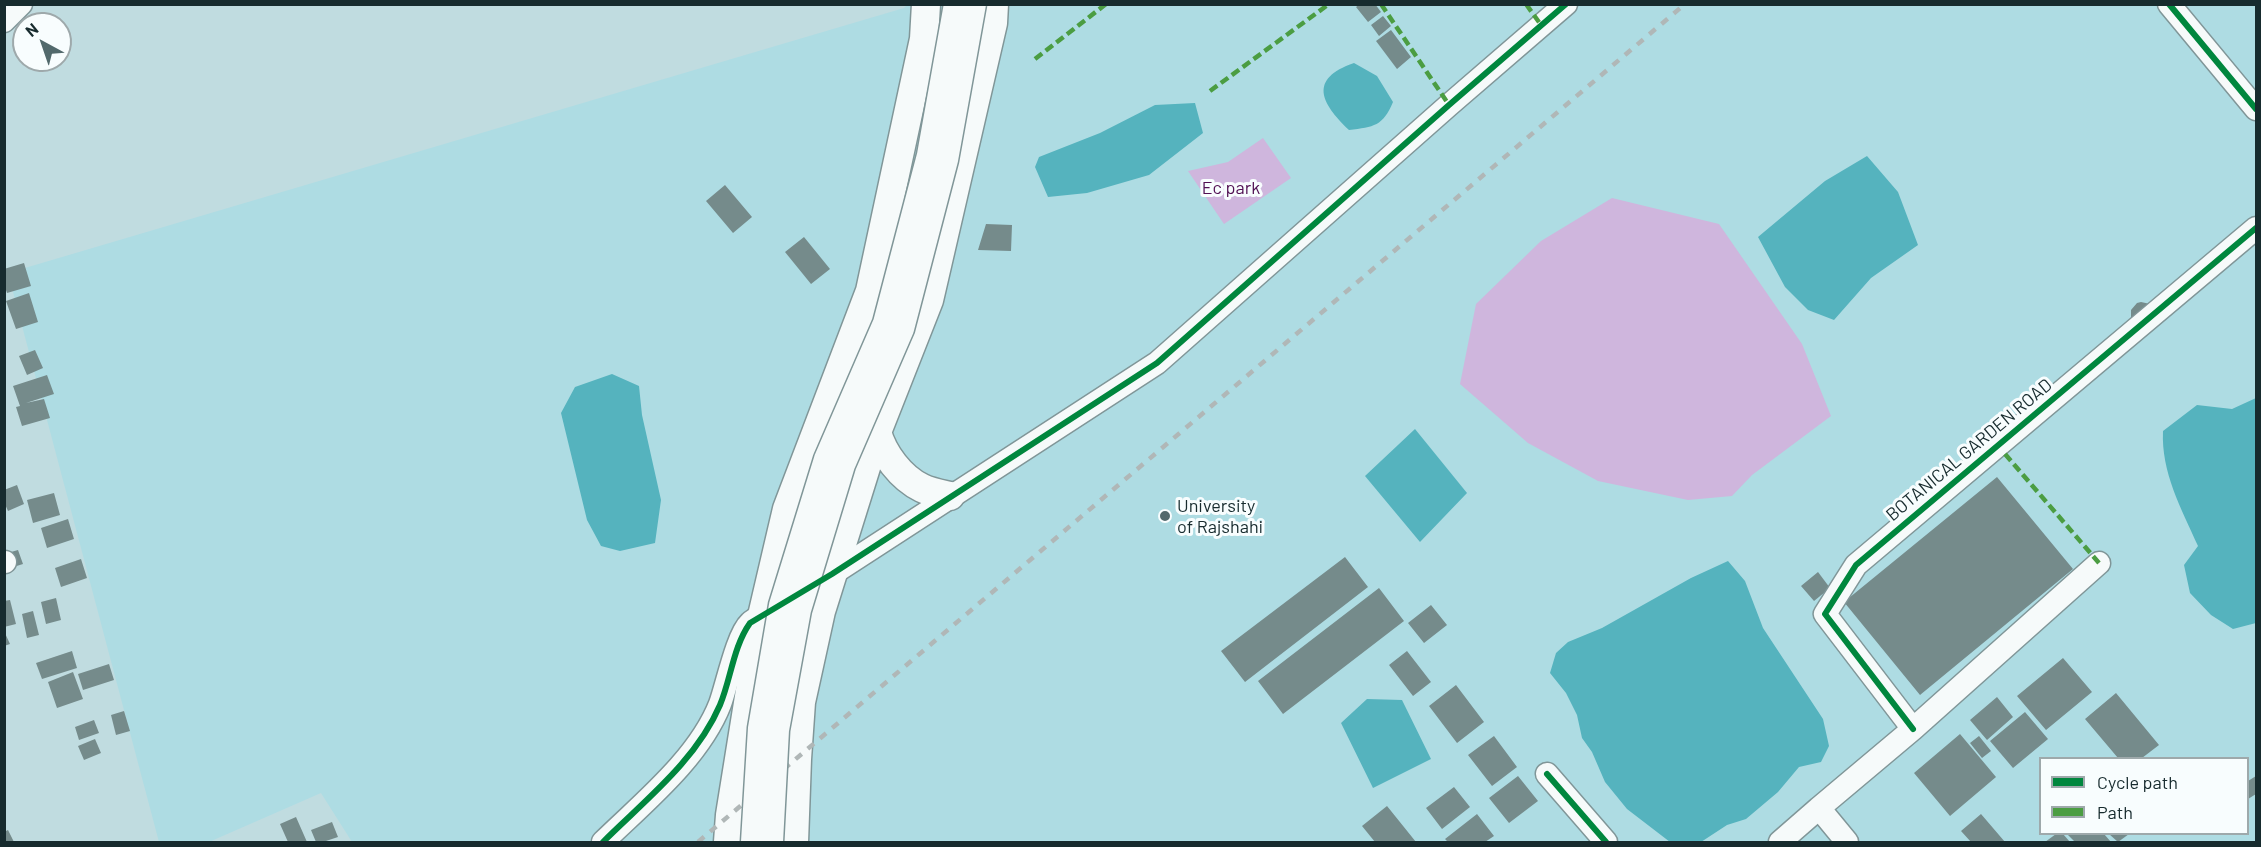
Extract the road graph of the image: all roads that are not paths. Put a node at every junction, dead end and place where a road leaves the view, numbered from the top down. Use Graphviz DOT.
graph roads {
  1 [pos="21,4"];
  2 [pos="926,4"];
  3 [pos="956,4"];
  4 [pos="975,4"];
  5 [pos="994,4"];
  6 [pos="1566,4"];
  7 [pos="2169,4"];
  8 [pos="4,21"];
  9 [pos="2256,109"];
  10 [pos="2256,228"];
  11 [pos="878,432"];
  12 [pos="950,496"];
  13 [pos="2099,563"];
  14 [pos="832,574"];
  15 [pos="762,616"];
  16 [pos="1913,729"];
  17 [pos="1547,774"];
  18 [pos="1819,808"];
  19 [pos="603,843"];
  20 [pos="728,843"];
  21 [pos="752,843"];
  22 [pos="772,843"];
  23 [pos="794,843"];
  24 [pos="1606,843"];
  25 [pos="1780,843"];
  26 [pos="1847,843"];
  1 -- 8 [label="street"];
  2 -- 15 [label="main road"];
  3 -- 21 [label="street, bridge"];
  4 -- 22 [label="street, bridge"];
  5 -- 11 [label="main road"];
  6 -- 12 [label="street"];
  7 -- 9 [label="street"];
  10 -- 16 [label="street, BOTANICAL GARDEN ROAD"];
  11 -- 12 [label="main road"];
  11 -- 14 [label="main road"];
  12 -- 14 [label="street"];
  13 -- 16 [label="street"];
  14 -- 15 [label="street"];
  14 -- 23 [label="main road"];
  15 -- 19 [label="street"];
  15 -- 20 [label="main road"];
  16 -- 18 [label="street"];
  17 -- 24 [label="street"];
  18 -- 25 [label="street"];
  18 -- 26 [label="street"];
}
